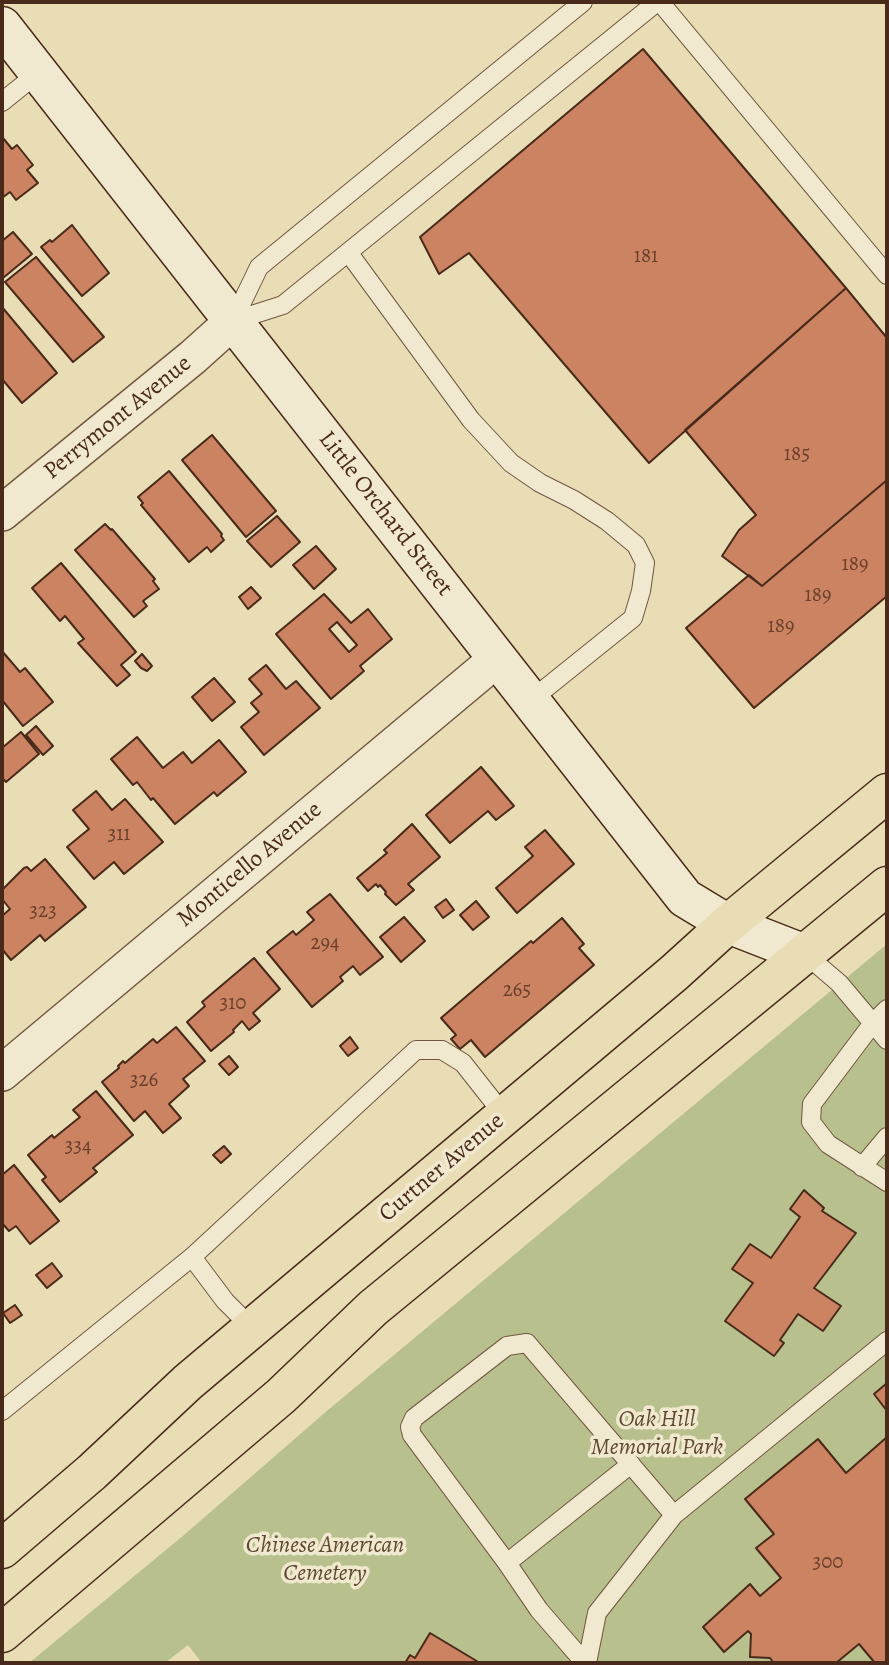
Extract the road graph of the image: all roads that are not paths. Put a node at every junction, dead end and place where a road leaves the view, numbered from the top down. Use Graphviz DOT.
graph roads {
  1 [pos="583,2"];
  2 [pos="658,2"];
  3 [pos="2,26"];
  4 [pos="38,73"];
  5 [pos="2,102"];
  6 [pos="348,252"];
  7 [pos="887,275"];
  8 [pos="233,321"];
  9 [pos="2,513"];
  10 [pos="498,658"];
  11 [pos="531,700"];
  12 [pos="887,793"];
  13 [pos="887,886"];
  14 [pos="728,924"];
  15 [pos="805,954"];
  16 [pos="887,1009"];
  17 [pos="873,1023"];
  18 [pos="887,1040"];
  19 [pos="2,1073"];
  20 [pos="504,1115"];
  21 [pos="887,1137"];
  22 [pos="862,1167"];
  23 [pos="887,1182"];
  24 [pos="192,1257"];
  25 [pos="252,1328"];
  26 [pos="887,1341"];
  27 [pos="2,1411"];
  28 [pos="631,1464"];
  29 [pos="674,1515"];
  30 [pos="2,1549"];
  31 [pos="507,1563"];
  32 [pos="2,1633"];
  33 [pos="586,1663"];
  1 -- 8 [label="lane"];
  2 -- 6 [label="lane"];
  2 -- 7 [label="lane"];
  3 -- 4 [label="street, Little Orchard Street"];
  4 -- 5 [label="lane"];
  4 -- 8 [label="street, Little Orchard Street"];
  6 -- 8 [label="lane"];
  6 -- 11 [label="lane"];
  8 -- 9 [label="street, Perrymont Avenue"];
  8 -- 10 [label="street, Little Orchard Street"];
  10 -- 11 [label="street, Little Orchard Street"];
  10 -- 19 [label="street, Monticello Avenue"];
  11 -- 14 [label="street, Little Orchard Street"];
  12 -- 14 [label="main road, Curtner Avenue"];
  13 -- 15 [label="main road"];
  14 -- 15 [label="street, Little Orchard Street"];
  14 -- 20 [label="main road, Curtner Avenue"];
  15 -- 17 [label="lane"];
  15 -- 32 [label="main road"];
  16 -- 17 [label="lane"];
  17 -- 18 [label="lane"];
  17 -- 22 [label="lane"];
  20 -- 24 [label="lane"];
  20 -- 25 [label="main road, Curtner Avenue"];
  21 -- 22 [label="lane"];
  22 -- 23 [label="lane"];
  24 -- 25 [label="lane"];
  24 -- 27 [label="lane"];
  25 -- 30 [label="main road, Curtner Avenue"];
  26 -- 29 [label="lane"];
  28 -- 29 [label="lane"];
  28 -- 31 [label="lane"];
  28 -- 31 [label="lane"];
  29 -- 33 [label="lane"];
  31 -- 33 [label="lane"];
}
